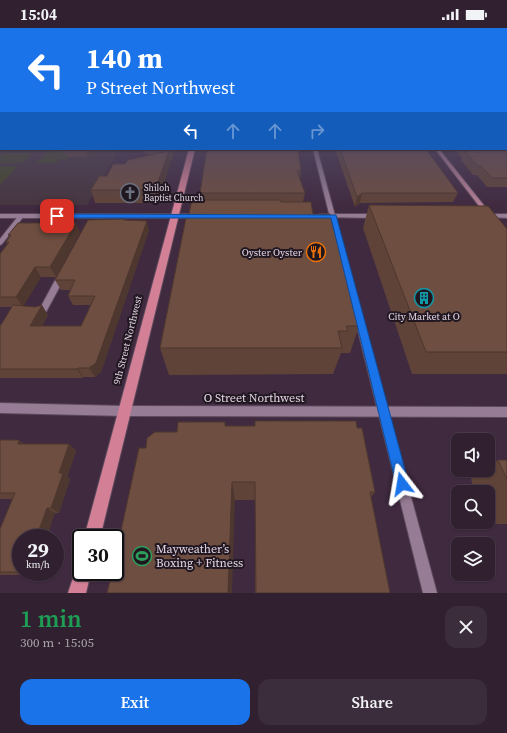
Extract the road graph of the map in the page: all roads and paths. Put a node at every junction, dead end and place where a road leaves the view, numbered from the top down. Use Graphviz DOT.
graph roads {
  1 [pos="191,154"];
  2 [pos="317,154"];
  3 [pos="441,154"];
  4 [pos="0,216"];
  5 [pos="21,216"];
  6 [pos="174,216"];
  7 [pos="203,216"];
  8 [pos="313,216"];
  9 [pos="334,216"];
  10 [pos="383,216"];
  11 [pos="477,216"];
  12 [pos="490,216"];
  13 [pos="507,216"];
  14 [pos="495,223"];
  15 [pos="0,243"];
  16 [pos="66,267"];
  17 [pos="42,312"];
  18 [pos="0,408"];
  19 [pos="125,411"];
  20 [pos="384,412"];
  21 [pos="507,412"];
  22 [pos="94,529"];
  23 [pos="81,581"];
  24 [pos="78,593"];
  25 [pos="430,593"];
  1 -- 6 [label="main road, 9th Street Northwest"];
  2 -- 9 [label="street"];
  3 -- 12 [label="main road"];
  4 -- 5 [label="street"];
  5 -- 6 [label="street"];
  5 -- 15 [label="street"];
  6 -- 7 [label="street"];
  6 -- 19 [label="main road, 9th Street Northwest"];
  8 -- 9 [label="street"];
  9 -- 10 [label="street"];
  9 -- 20 [label="street"];
  11 -- 12 [label="street"];
  12 -- 13 [label="street"];
  12 -- 14 [label="main road"];
  16 -- 17 [label="street"];
  18 -- 19 [label="street, O Street Northwest"];
  19 -- 20 [label="street, O Street Northwest"];
  19 -- 22 [label="main road, 9th Street Northwest"];
  20 -- 21 [label="street, O Street Northwest"];
  20 -- 25 [label="street"];
  23 -- 24 [label="main road"];
}
